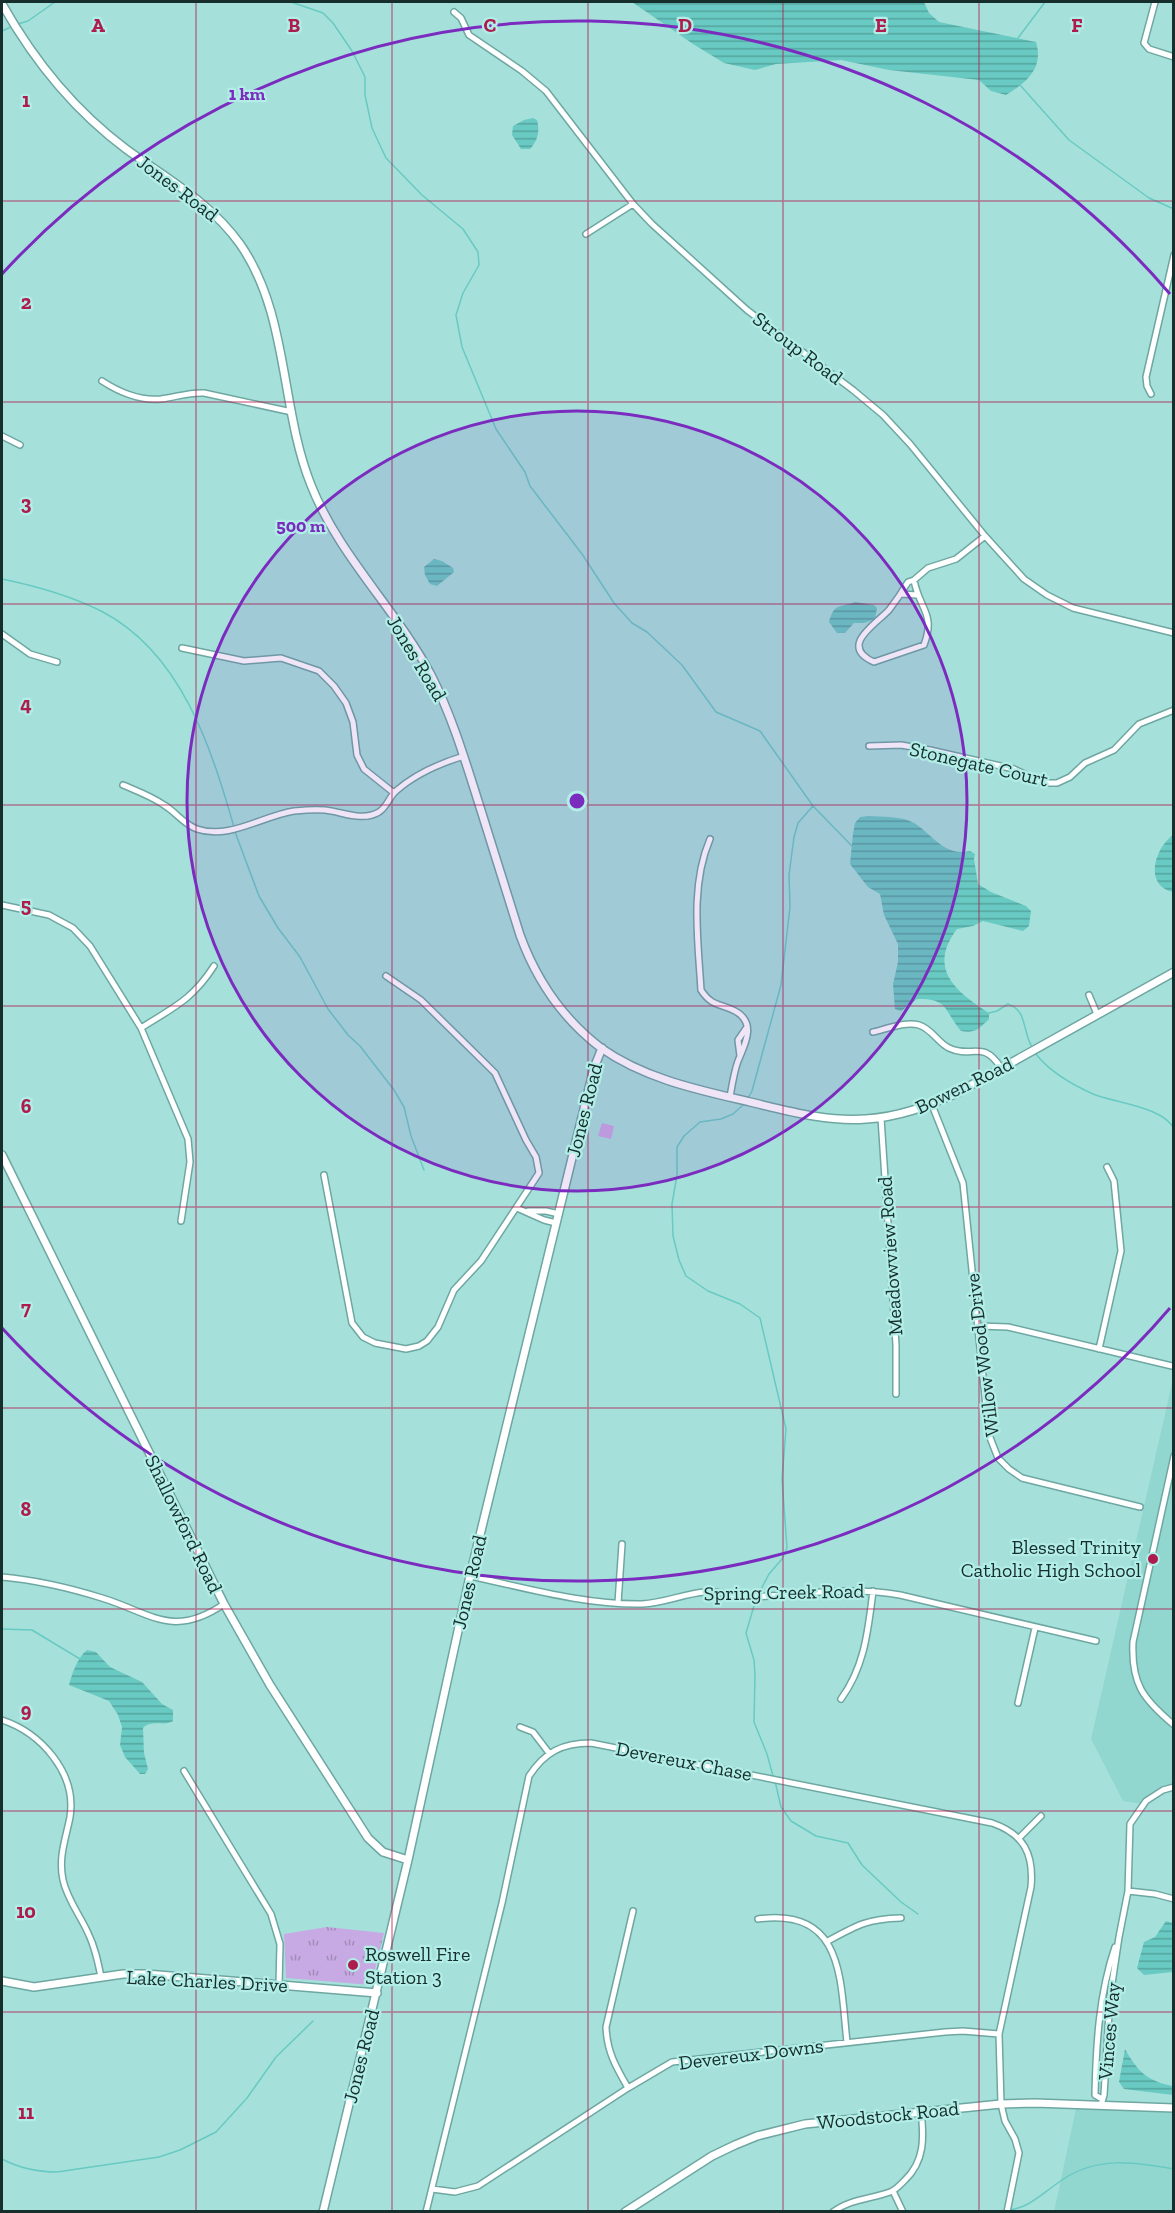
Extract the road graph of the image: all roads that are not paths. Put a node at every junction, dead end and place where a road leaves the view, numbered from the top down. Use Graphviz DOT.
graph roads {
  1 [pos="1155,2"];
  2 [pos="2,4"];
  3 [pos="454,12"];
  4 [pos="1173,57"];
  5 [pos="633,204"];
  6 [pos="586,234"];
  7 [pos="1173,255"];
  8 [pos="1170,285"];
  9 [pos="102,381"];
  10 [pos="1151,394"];
  11 [pos="292,412"];
  12 [pos="2,436"];
  13 [pos="20,446"];
  14 [pos="985,536"];
  15 [pos="915,580"];
  16 [pos="901,594"];
  17 [pos="916,595"];
  18 [pos="1173,633"];
  19 [pos="2,634"];
  20 [pos="182,648"];
  21 [pos="57,662"];
  22 [pos="1173,710"];
  23 [pos="869,746"];
  24 [pos="464,756"];
  25 [pos="123,785"];
  26 [pos="394,793"];
  27 [pos="710,839"];
  28 [pos="2,905"];
  29 [pos="214,966"];
  30 [pos="1173,972"];
  31 [pos="386,976"];
  32 [pos="1089,995"];
  33 [pos="1097,1014"];
  34 [pos="141,1028"];
  35 [pos="873,1032"];
  36 [pos="602,1048"];
  37 [pos="1001,1068"];
  38 [pos="730,1097"];
  39 [pos="932,1105"];
  40 [pos="881,1118"];
  41 [pos="2,1155"];
  42 [pos="1107,1167"];
  43 [pos="324,1175"];
  44 [pos="517,1208"];
  45 [pos="528,1211"];
  46 [pos="559,1214"];
  47 [pos="181,1221"];
  48 [pos="556,1223"];
  49 [pos="978,1326"];
  50 [pos="1099,1349"];
  51 [pos="1172,1366"];
  52 [pos="896,1394"];
  53 [pos="1173,1456"];
  54 [pos="1140,1508"];
  55 [pos="622,1544"];
  56 [pos="470,1576"];
  57 [pos="2,1577"];
  58 [pos="873,1591"];
  59 [pos="618,1603"];
  60 [pos="224,1604"];
  61 [pos="1035,1628"];
  62 [pos="1096,1641"];
  63 [pos="841,1699"];
  64 [pos="1018,1703"];
  65 [pos="2,1720"];
  66 [pos="1173,1725"];
  67 [pos="520,1727"];
  68 [pos="549,1753"];
  69 [pos="184,1771"];
  70 [pos="1173,1787"];
  71 [pos="1041,1816"];
  72 [pos="1019,1838"];
  73 [pos="408,1860"];
  74 [pos="1128,1891"];
  75 [pos="1173,1899"];
  76 [pos="633,1911"];
  77 [pos="901,1917"];
  78 [pos="758,1919"];
  79 [pos="828,1941"];
  80 [pos="101,1977"];
  81 [pos="2,1981"];
  82 [pos="279,1985"];
  83 [pos="377,1993"];
  84 [pos="999,2034"];
  85 [pos="847,2042"];
  86 [pos="628,2088"];
  87 [pos="1101,2102"];
  88 [pos="1001,2104"];
  89 [pos="1173,2108"];
  90 [pos="921,2111"];
  91 [pos="432,2189"];
  92 [pos="893,2191"];
  93 [pos="323,2211"];
  94 [pos="426,2211"];
  95 [pos="625,2211"];
  96 [pos="833,2211"];
  97 [pos="903,2211"];
  98 [pos="1007,2211"];
  1 -- 4 [label="street"];
  2 -- 11 [label="street, Jones Road"];
  3 -- 5 [label="street, Stroup Road"];
  5 -- 6 [label="street"];
  5 -- 14 [label="street, Stroup Road"];
  7 -- 8 [label="street"];
  8 -- 10 [label="street"];
  9 -- 11 [label="street"];
  11 -- 24 [label="street, Jones Road"];
  12 -- 13 [label="street"];
  14 -- 15 [label="street"];
  14 -- 18 [label="street, Stroup Road"];
  15 -- 16 [label="street"];
  15 -- 17 [label="street"];
  16 -- 17 [label="street"];
  16 -- 17 [label="street"];
  19 -- 21 [label="street"];
  20 -- 26 [label="street"];
  22 -- 23 [label="street, Stonegate Court"];
  24 -- 26 [label="street"];
  24 -- 36 [label="street, Jones Road"];
  25 -- 26 [label="street"];
  27 -- 38 [label="street"];
  28 -- 34 [label="street"];
  29 -- 34 [label="street"];
  30 -- 33 [label="street, Bowen Road"];
  31 -- 44 [label="street"];
  32 -- 33 [label="street"];
  33 -- 37 [label="street, Bowen Road"];
  34 -- 47 [label="street"];
  35 -- 37 [label="street"];
  36 -- 38 [label="street, Bowen Road"];
  36 -- 46 [label="street, Jones Road"];
  37 -- 39 [label="street, Bowen Road"];
  38 -- 40 [label="street, Bowen Road"];
  39 -- 40 [label="street, Bowen Road"];
  39 -- 49 [label="street, Willow Wood Drive"];
  40 -- 52 [label="street, Meadowview Road"];
  41 -- 60 [label="street, Shallowford Road"];
  42 -- 50 [label="street"];
  43 -- 44 [label="street"];
  44 -- 45 [label="street"];
  45 -- 46 [label="street"];
  45 -- 48 [label="street"];
  46 -- 48 [label="street, Jones Road"];
  48 -- 56 [label="street, Jones Road"];
  49 -- 50 [label="street"];
  49 -- 54 [label="street, Willow Wood Drive"];
  50 -- 51 [label="street"];
  53 -- 66 [label="street"];
  55 -- 59 [label="street"];
  56 -- 59 [label="street, Spring Creek Road"];
  56 -- 73 [label="street, Jones Road"];
  57 -- 60 [label="street"];
  58 -- 59 [label="street, Spring Creek Road"];
  58 -- 61 [label="street, Spring Creek Road"];
  58 -- 63 [label="street"];
  60 -- 73 [label="street, Shallowford Road"];
  61 -- 62 [label="street, Spring Creek Road"];
  61 -- 64 [label="street"];
  65 -- 80 [label="street"];
  67 -- 68 [label="street"];
  68 -- 72 [label="street, Devereux Chase"];
  68 -- 91 [label="street"];
  69 -- 82 [label="street"];
  70 -- 74 [label="street, Vinces Way"];
  71 -- 72 [label="street"];
  72 -- 84 [label="street"];
  73 -- 83 [label="street, Jones Road"];
  74 -- 75 [label="street"];
  74 -- 87 [label="street, Vinces Way"];
  76 -- 86 [label="street"];
  77 -- 79 [label="street"];
  78 -- 79 [label="street"];
  79 -- 85 [label="street"];
  80 -- 81 [label="street, Lake Charles Drive"];
  80 -- 82 [label="street, Lake Charles Drive"];
  82 -- 83 [label="street, Lake Charles Drive"];
  83 -- 93 [label="street, Jones Road"];
  84 -- 85 [label="street, Devereux Downs"];
  84 -- 88 [label="street"];
  85 -- 86 [label="street, Devereux Downs"];
  86 -- 91 [label="street, Devereux Downs"];
  87 -- 88 [label="street, Woodstock Road"];
  87 -- 89 [label="street, Woodstock Road"];
  88 -- 90 [label="street, Woodstock Road"];
  88 -- 98 [label="street"];
  90 -- 92 [label="street"];
  90 -- 95 [label="street, Woodstock Road"];
  91 -- 94 [label="street"];
  92 -- 96 [label="street"];
  92 -- 97 [label="street"];
}
